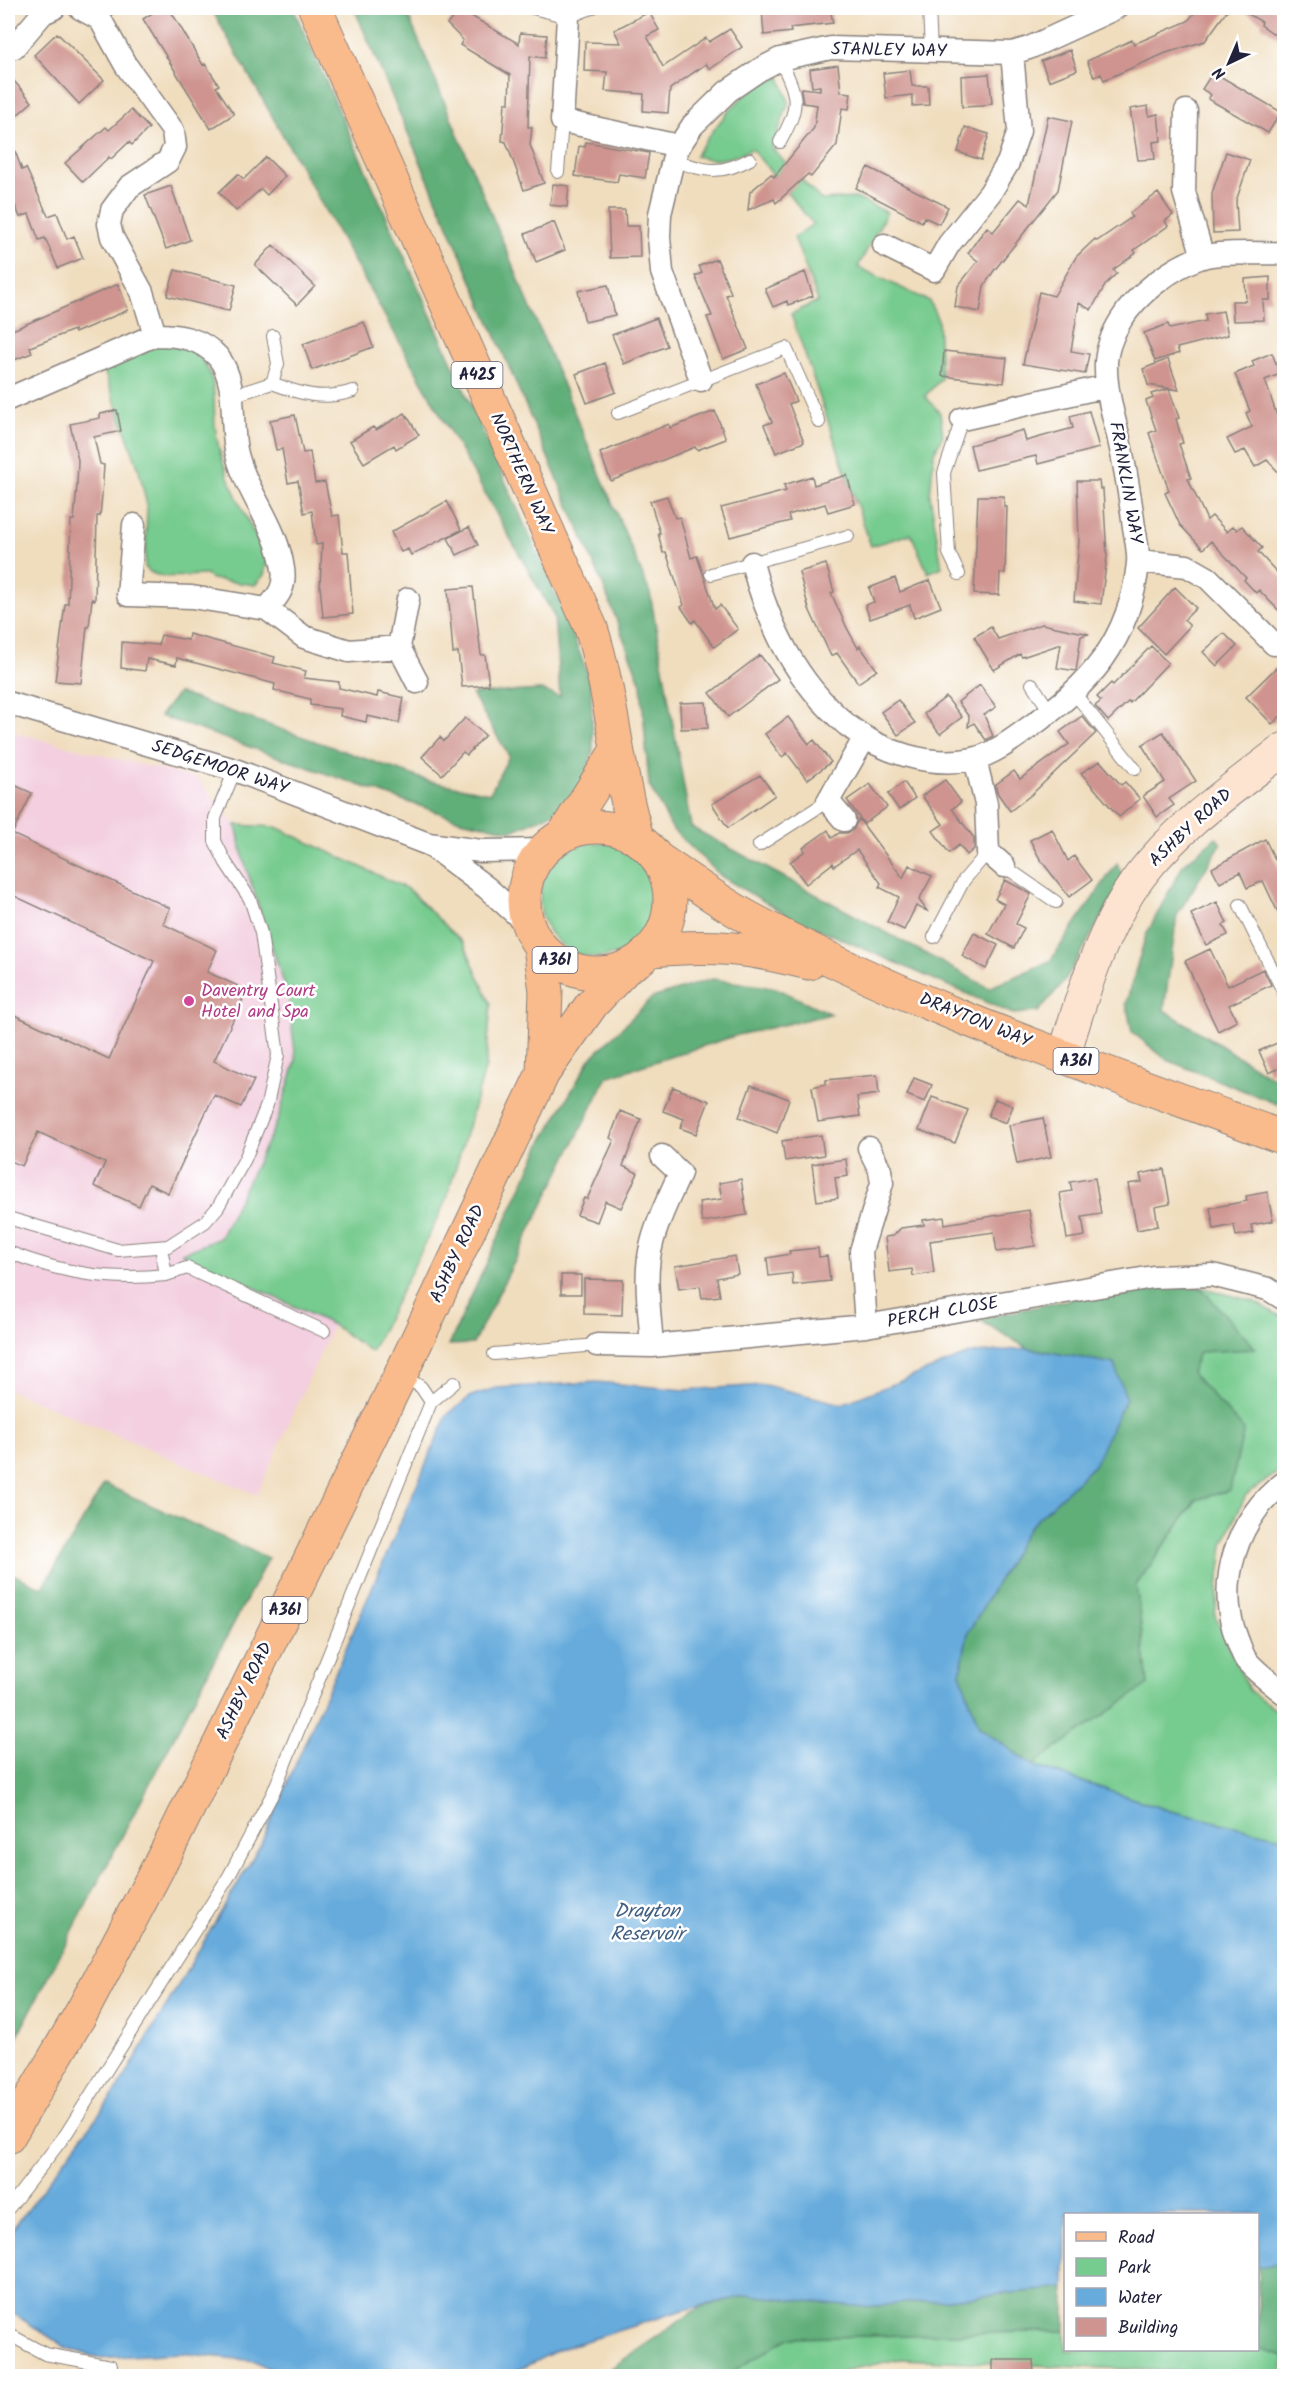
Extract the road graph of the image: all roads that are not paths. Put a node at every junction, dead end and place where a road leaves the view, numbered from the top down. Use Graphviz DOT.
graph roads {
  1 [pos="54,8"];
  2 [pos="80,8"];
  3 [pos="315,8"];
  4 [pos="533,8"];
  5 [pos="592,8"];
  6 [pos="929,8"];
  7 [pos="1116,8"];
  8 [pos="1081,15"];
  9 [pos="568,17"];
  10 [pos="14,47"];
  11 [pos="931,51"];
  12 [pos="1012,53"];
  13 [pos="780,59"];
  14 [pos="1186,111"];
  15 [pos="562,121"];
  16 [pos="780,142"];
  17 [pos="676,153"];
  18 [pos="750,159"];
  19 [pos="558,172"];
  20 [pos="884,245"];
  21 [pos="1284,253"];
  22 [pos="1203,257"];
  23 [pos="155,335"];
  24 [pos="273,336"];
  25 [pos="701,380"];
  26 [pos="272,383"];
  27 [pos="1107,386"];
  28 [pos="353,391"];
  29 [pos="232,396"];
  30 [pos="8,399"];
  31 [pos="618,413"];
  32 [pos="962,419"];
  33 [pos="819,422"];
  34 [pos="134,525"];
  35 [pos="848,536"];
  36 [pos="1139,561"];
  37 [pos="752,563"];
  38 [pos="711,574"];
  39 [pos="959,574"];
  40 [pos="408,599"];
  41 [pos="267,609"];
  42 [pos="1279,639"];
  43 [pos="399,647"];
  44 [pos="417,682"];
  45 [pos="1032,684"];
  46 [pos="1075,694"];
  47 [pos="8,703"];
  48 [pos="1051,712"];
  49 [pos="864,739"];
  50 [pos="1284,749"];
  51 [pos="617,750"];
  52 [pos="975,759"];
  53 [pos="236,770"];
  54 [pos="1135,770"];
  55 [pos="828,801"];
  56 [pos="844,820"];
  57 [pos="554,842"];
  58 [pos="429,844"];
  59 [pos="759,845"];
  60 [pos="648,849"];
  61 [pos="996,859"];
  62 [pos="1056,902"];
  63 [pos="1240,905"];
  64 [pos="533,935"];
  65 [pos="934,937"];
  66 [pos="640,958"];
  67 [pos="869,978"];
  68 [pos="1284,993"];
  69 [pos="1064,1056"];
  70 [pos="543,1073"];
  71 [pos="1284,1138"];
  72 [pos="869,1148"];
  73 [pos="662,1156"];
  74 [pos="8,1218"];
  75 [pos="160,1246"];
  76 [pos="8,1252"];
  77 [pos="166,1275"];
  78 [pos="1284,1299"];
  79 [pos="866,1326"];
  80 [pos="324,1331"];
  81 [pos="597,1346"];
  82 [pos="652,1346"];
  83 [pos="494,1354"];
  84 [pos="401,1374"];
  85 [pos="454,1383"];
  86 [pos="431,1402"];
  87 [pos="1284,1483"];
  88 [pos="1284,1693"];
  89 [pos="8,2137"];
  90 [pos="8,2209"];
  91 [pos="8,2334"];
  92 [pos="111,2366"];
  1 -- 10 [label="street"];
  2 -- 23 [label="street"];
  3 -- 51 [label="main road, NORTHERN WAY / A425"];
  4 -- 9 [label="lane"];
  5 -- 9 [label="lane"];
  6 -- 11 [label="lane"];
  7 -- 8 [label="street, STANLEY WAY"];
  8 -- 12 [label="street, STANLEY WAY"];
  9 -- 15 [label="street"];
  11 -- 12 [label="street, STANLEY WAY"];
  11 -- 13 [label="street, STANLEY WAY"];
  12 -- 20 [label="street"];
  13 -- 16 [label="lane"];
  13 -- 17 [label="street, STANLEY WAY"];
  14 -- 22 [label="street"];
  15 -- 17 [label="street"];
  15 -- 19 [label="lane"];
  17 -- 18 [label="lane"];
  17 -- 25 [label="street, STANLEY WAY"];
  21 -- 22 [label="street, FRANKLIN WAY"];
  22 -- 27 [label="street, FRANKLIN WAY"];
  23 -- 29 [label="street"];
  23 -- 30 [label="street"];
  24 -- 26 [label="lane"];
  25 -- 31 [label="lane"];
  25 -- 33 [label="lane"];
  26 -- 28 [label="lane"];
  26 -- 29 [label="lane"];
  27 -- 32 [label="street"];
  27 -- 36 [label="street, FRANKLIN WAY"];
  29 -- 41 [label="street"];
  32 -- 39 [label="lane"];
  34 -- 41 [label="street"];
  35 -- 37 [label="lane"];
  36 -- 42 [label="street"];
  36 -- 46 [label="street, FRANKLIN WAY"];
  37 -- 38 [label="lane"];
  37 -- 49 [label="street, FRANKLIN WAY"];
  40 -- 43 [label="street"];
  41 -- 43 [label="street"];
  43 -- 44 [label="street"];
  45 -- 48 [label="lane"];
  46 -- 48 [label="street, FRANKLIN WAY"];
  46 -- 54 [label="lane"];
  47 -- 53 [label="street, SEDGEMOOR WAY"];
  48 -- 52 [label="street, FRANKLIN WAY"];
  49 -- 52 [label="street, FRANKLIN WAY"];
  49 -- 55 [label="street"];
  50 -- 69 [label="street, ASHBY ROAD"];
  51 -- 57 [label="main road"];
  51 -- 60 [label="main road, NORTHERN WAY / A425"];
  52 -- 61 [label="street"];
  53 -- 58 [label="street, SEDGEMOOR WAY"];
  53 -- 75 [label="lane"];
  55 -- 56 [label="street"];
  55 -- 59 [label="lane"];
  57 -- 58 [label="street, SEDGEMOOR WAY"];
  57 -- 60 [label="main road, A361"];
  57 -- 64 [label="main road, A361"];
  58 -- 64 [label="street, SEDGEMOOR WAY"];
  60 -- 66 [label="main road, A361"];
  60 -- 67 [label="main road, DRAYTON WAY / A361"];
  61 -- 62 [label="lane"];
  61 -- 65 [label="lane"];
  63 -- 68 [label="lane"];
  64 -- 66 [label="main road, A361"];
  64 -- 70 [label="main road, ASHBY ROAD / A361"];
  66 -- 67 [label="main road, DRAYTON WAY / A361"];
  66 -- 70 [label="main road, ASHBY ROAD / A361"];
  67 -- 69 [label="main road, DRAYTON WAY / A361"];
  69 -- 71 [label="main road, DRAYTON WAY / A361"];
  70 -- 84 [label="main road, ASHBY ROAD / A361"];
  72 -- 79 [label="street"];
  73 -- 82 [label="street"];
  74 -- 75 [label="lane"];
  75 -- 77 [label="lane"];
  76 -- 77 [label="lane"];
  77 -- 80 [label="lane"];
  78 -- 79 [label="street, PERCH CLOSE"];
  79 -- 82 [label="street, PERCH CLOSE"];
  81 -- 82 [label="street, PERCH CLOSE"];
  81 -- 83 [label="lane"];
  84 -- 86 [label="lane"];
  84 -- 89 [label="main road, ASHBY ROAD / A361"];
  85 -- 86 [label="lane"];
  86 -- 90 [label="lane"];
  87 -- 88 [label="street"];
  91 -- 92 [label="lane"];
}
